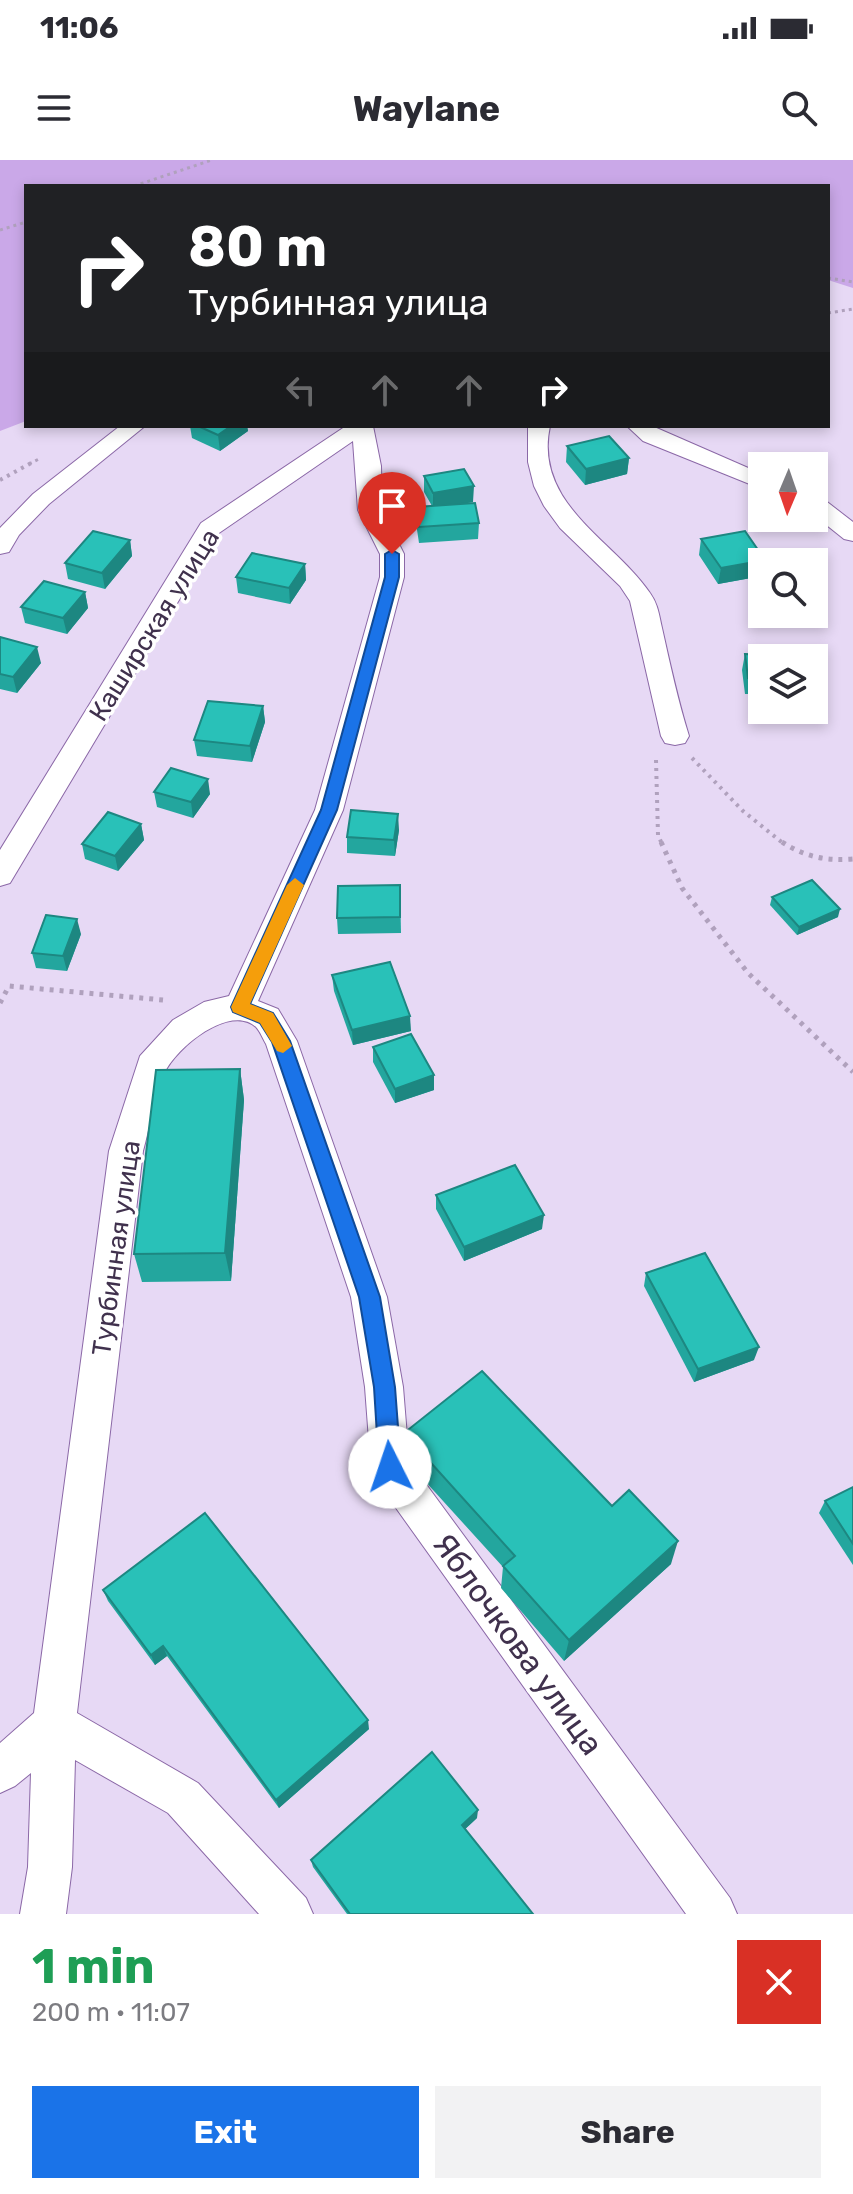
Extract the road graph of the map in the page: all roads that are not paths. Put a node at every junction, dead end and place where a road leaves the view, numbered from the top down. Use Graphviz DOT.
graph roads {
  1 [pos="132,428"];
  2 [pos="358,428"];
  3 [pos="361,428"];
  4 [pos="538,428"];
  5 [pos="641,428"];
  6 [pos="748,476"];
  7 [pos="828,514"];
  8 [pos="853,534"];
  9 [pos="0,547"];
  10 [pos="675,736"];
  11 [pos="0,875"];
  12 [pos="240,1007"];
  13 [pos="54,1724"];
  14 [pos="0,1771"];
  15 [pos="43,1914"];
  16 [pos="290,1914"];
  17 [pos="714,1914"];
  1 -- 9 [label="street"];
  2 -- 11 [label="street, Каширская улица"];
  3 -- 12 [label="street"];
  4 -- 10 [label="street"];
  5 -- 6 [label="street"];
  7 -- 8 [label="street"];
  12 -- 13 [label="street, Турбинная улица"];
  12 -- 17 [label="street, Яблочкова улица"];
  13 -- 14 [label="street"];
  13 -- 15 [label="street, Турбинная улица"];
  13 -- 16 [label="street"];
}
